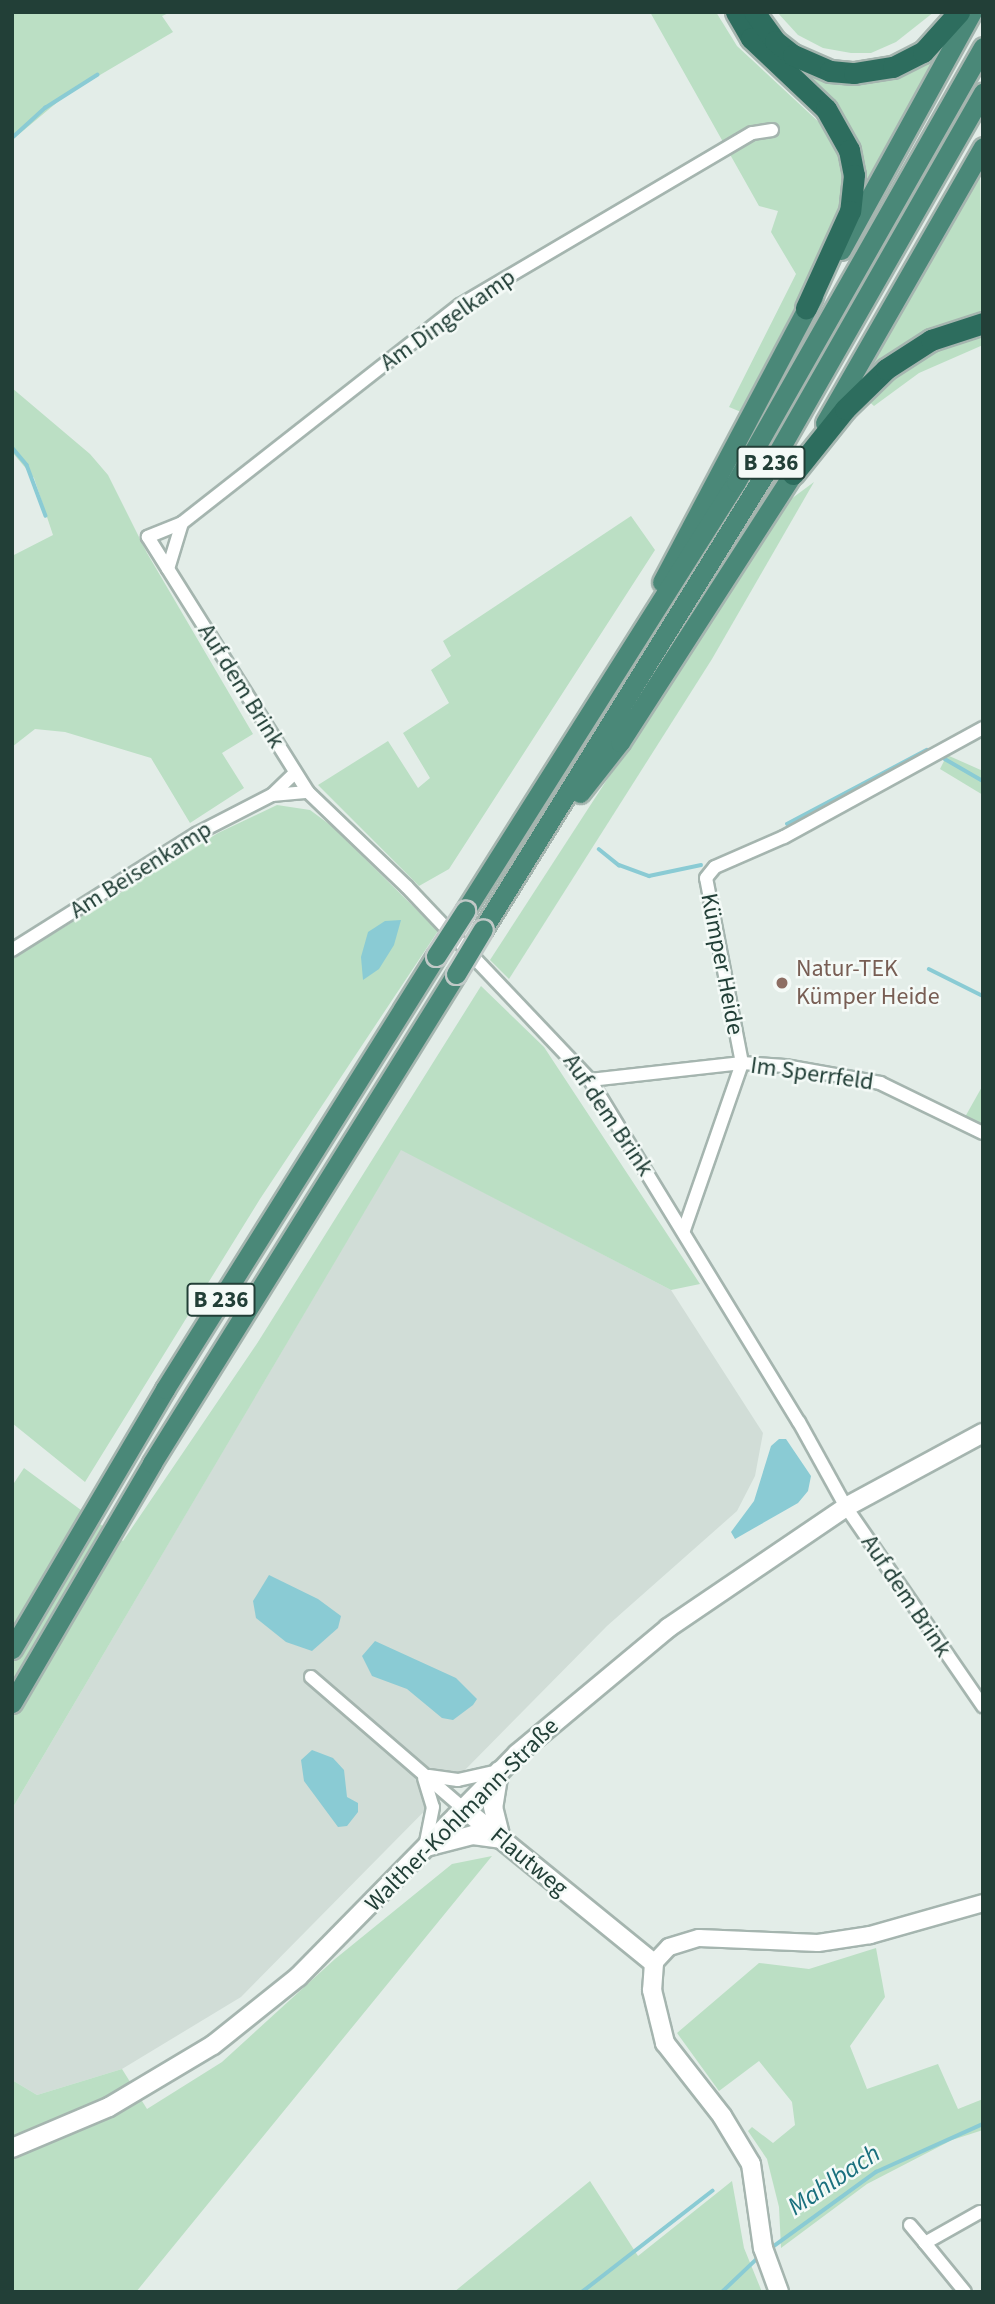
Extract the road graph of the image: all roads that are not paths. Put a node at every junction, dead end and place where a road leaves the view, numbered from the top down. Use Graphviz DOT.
graph roads {
  1 [pos="736,12"];
  2 [pos="754,12"];
  3 [pos="959,12"];
  4 [pos="972,12"];
  5 [pos="983,47"];
  6 [pos="983,92"];
  7 [pos="772,130"];
  8 [pos="983,147"];
  9 [pos="806,308"];
  10 [pos="983,323"];
  11 [pos="793,474"];
  12 [pos="182,523"];
  13 [pos="148,537"];
  14 [pos="168,569"];
  15 [pos="636,645"];
  16 [pos="983,728"];
  17 [pos="295,774"];
  18 [pos="308,792"];
  19 [pos="272,795"];
  20 [pos="548,827"];
  21 [pos="12,950"];
  22 [pos="742,1063"];
  23 [pos="590,1080"];
  24 [pos="983,1133"];
  25 [pos="684,1230"];
  26 [pos="983,1433"];
  27 [pos="846,1507"];
  28 [pos="12,1649"];
  29 [pos="311,1677"];
  30 [pos="12,1703"];
  31 [pos="983,1706"];
  32 [pos="499,1771"];
  33 [pos="422,1774"];
  34 [pos="463,1808"];
  35 [pos="501,1839"];
  36 [pos="425,1847"];
  37 [pos="983,1903"];
  38 [pos="654,1963"];
  39 [pos="12,2148"];
  40 [pos="980,2212"];
  41 [pos="910,2225"];
  42 [pos="925,2243"];
  43 [pos="779,2292"];
  44 [pos="965,2292"];
  1 -- 9 [label="highway"];
  2 -- 3 [label="highway"];
  4 -- 9 [label="highway"];
  5 -- 15 [label="highway, B 236"];
  6 -- 20 [label="highway, B 236"];
  7 -- 12 [label="street, Am Dingelkamp"];
  8 -- 11 [label="highway"];
  9 -- 15 [label="highway"];
  10 -- 11 [label="highway"];
  11 -- 20 [label="highway"];
  12 -- 13 [label="street, Am Dingelkamp"];
  12 -- 14 [label="street"];
  13 -- 14 [label="street, Auf dem Brink"];
  14 -- 17 [label="street, Auf dem Brink"];
  15 -- 28 [label="highway, B 236, bridge"];
  16 -- 22 [label="street, Kümper Heide"];
  17 -- 18 [label="street, Auf dem Brink"];
  17 -- 19 [label="street, Am Beisenkamp"];
  18 -- 19 [label="street, Am Beisenkamp"];
  18 -- 23 [label="street, Auf dem Brink"];
  19 -- 21 [label="street, Am Beisenkamp"];
  20 -- 30 [label="highway, B 236, bridge"];
  22 -- 23 [label="street, Im Sperrfeld"];
  22 -- 24 [label="street, Im Sperrfeld"];
  22 -- 25 [label="street, Kümper Heide"];
  23 -- 25 [label="street, Auf dem Brink"];
  25 -- 27 [label="street, Auf dem Brink"];
  26 -- 27 [label="main road, Walther-Kohlmann-Straße"];
  27 -- 31 [label="street, Auf dem Brink"];
  27 -- 32 [label="main road, Walther-Kohlmann-Straße"];
  29 -- 33 [label="street, Flautweg"];
  32 -- 33 [label="street"];
  32 -- 34 [label="main road, Walther-Kohlmann-Straße"];
  32 -- 35 [label="main road"];
  33 -- 34 [label="street, Flautweg"];
  33 -- 36 [label="street"];
  34 -- 35 [label="main road, Flautweg"];
  34 -- 36 [label="main road, Walther-Kohlmann-Straße"];
  35 -- 36 [label="main road"];
  35 -- 38 [label="main road, Flautweg"];
  36 -- 39 [label="main road, Walther-Kohlmann-Straße"];
  37 -- 38 [label="street"];
  38 -- 43 [label="main road"];
  40 -- 42 [label="street"];
  41 -- 42 [label="street"];
  42 -- 44 [label="street"];
}
